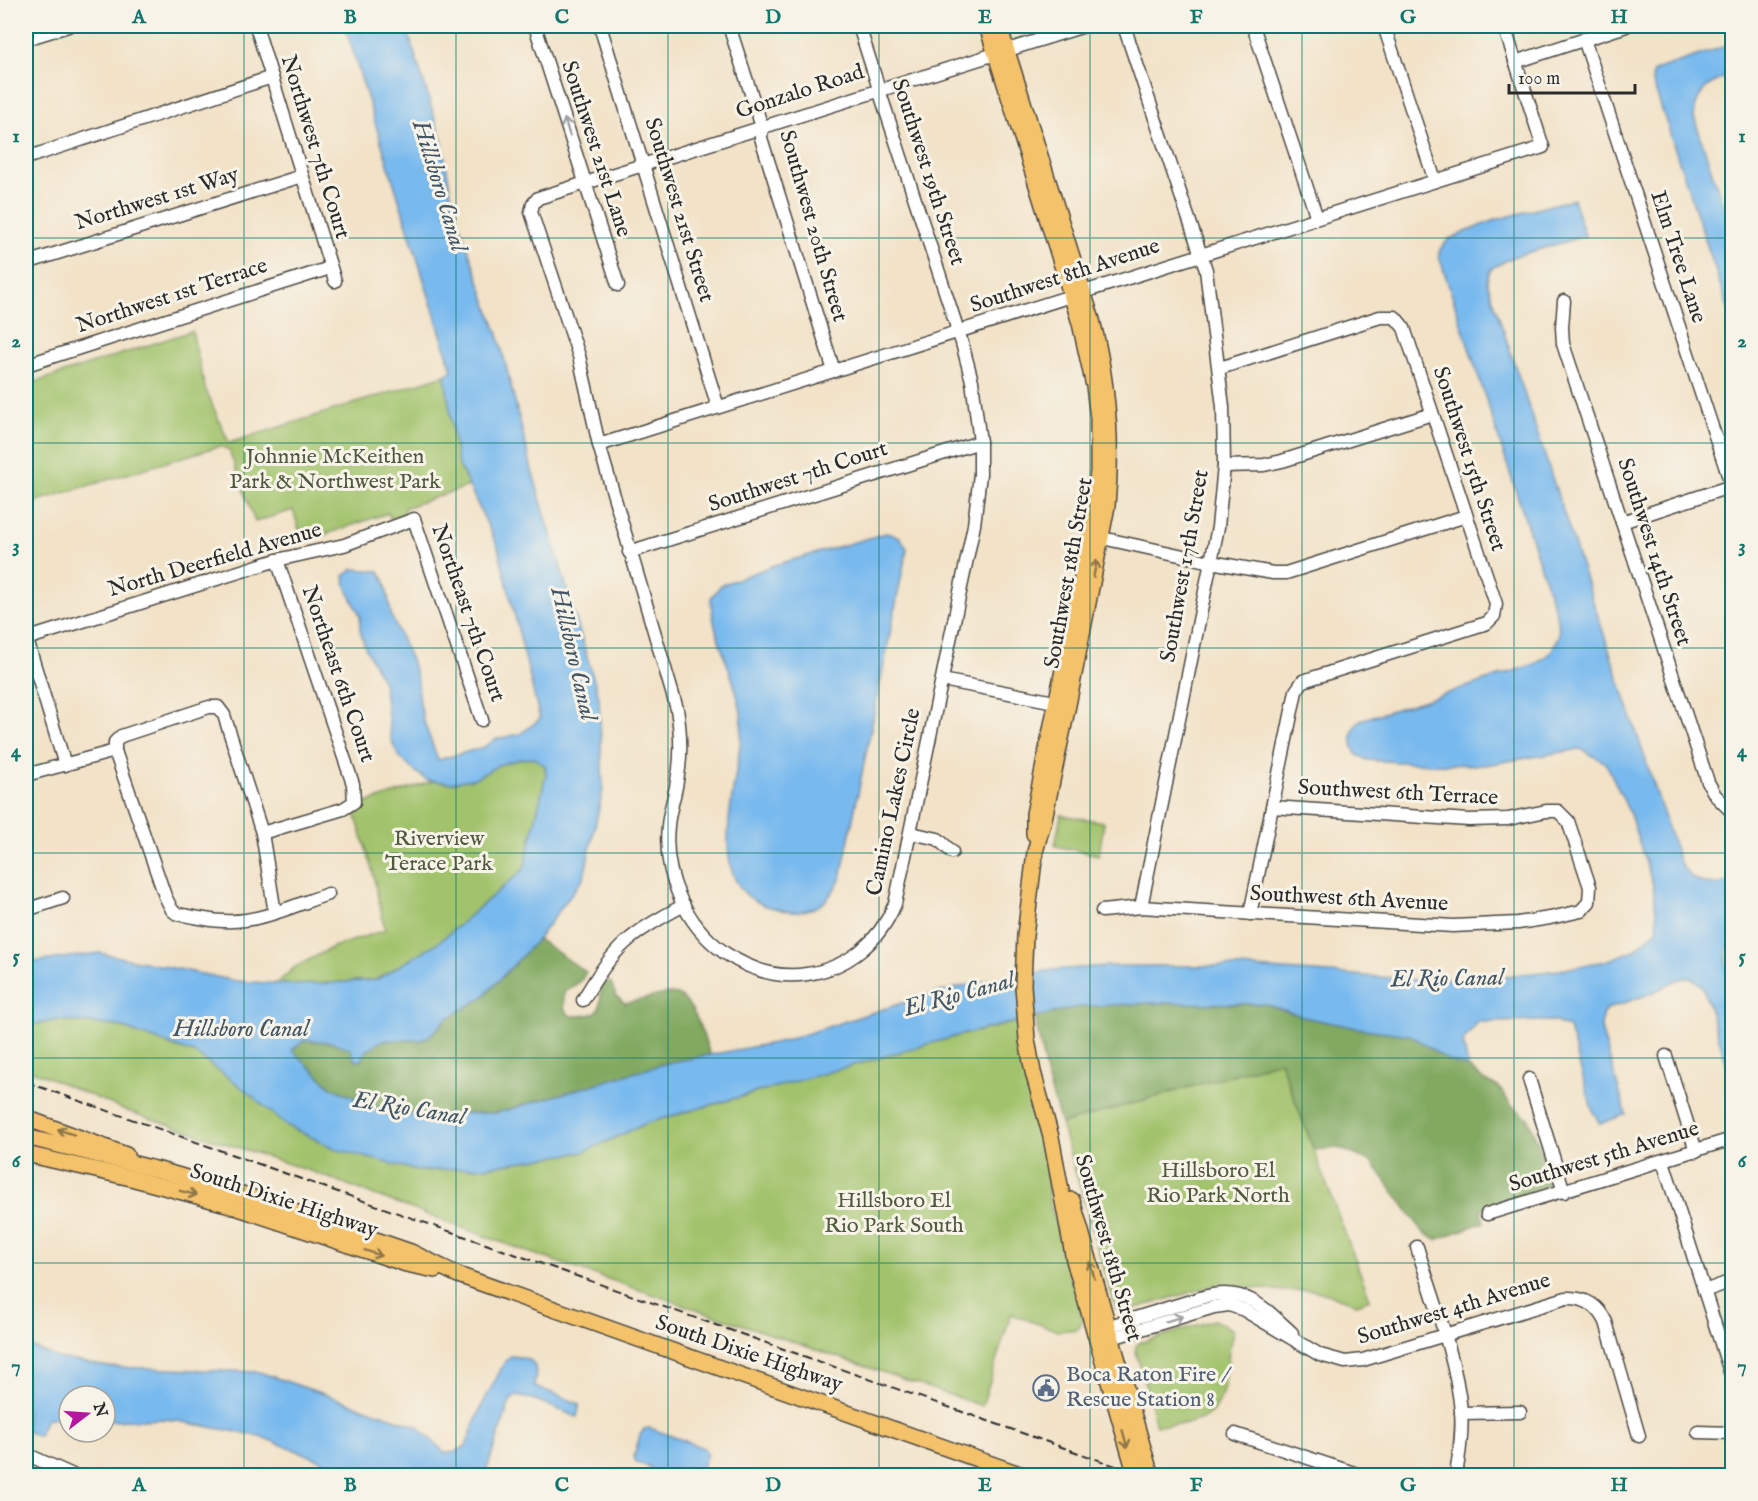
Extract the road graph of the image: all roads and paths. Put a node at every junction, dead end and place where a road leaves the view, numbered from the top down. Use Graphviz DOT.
graph roads {
  1 [pos="68,26"];
  2 [pos="256,26"];
  3 [pos="535,26"];
  4 [pos="600,26"];
  5 [pos="729,26"];
  6 [pos="859,26"];
  7 [pos="987,26"];
  8 [pos="999,26"];
  9 [pos="1084,26"];
  10 [pos="1124,26"];
  11 [pos="1253,26"];
  12 [pos="1384,26"];
  13 [pos="1504,26"];
  14 [pos="1626,26"];
  15 [pos="26,39"];
  16 [pos="1584,39"];
  17 [pos="1001,51"];
  18 [pos="1515,62"];
  19 [pos="272,77"];
  20 [pos="879,89"];
  21 [pos="762,127"];
  22 [pos="26,158"];
  23 [pos="644,165"];
  24 [pos="302,176"];
  25 [pos="1435,181"];
  26 [pos="584,183"];
  27 [pos="533,204"];
  28 [pos="1317,218"];
  29 [pos="1201,255"];
  30 [pos="26,263"];
  31 [pos="330,268"];
  32 [pos="335,281"];
  33 [pos="618,285"];
  34 [pos="1078,294"];
  35 [pos="1564,302"];
  36 [pos="958,331"];
  37 [pos="26,365"];
  38 [pos="1220,368"];
  39 [pos="834,370"];
  40 [pos="718,407"];
  41 [pos="1432,414"];
  42 [pos="980,442"];
  43 [pos="599,445"];
  44 [pos="1224,466"];
  45 [pos="1732,486"];
  46 [pos="1466,516"];
  47 [pos="414,519"];
  48 [pos="1622,522"];
  49 [pos="1095,537"];
  50 [pos="629,552"];
  51 [pos="277,561"];
  52 [pos="1211,561"];
  53 [pos="26,638"];
  54 [pos="942,680"];
  55 [pos="1062,703"];
  56 [pos="482,720"];
  57 [pos="115,751"];
  58 [pos="65,765"];
  59 [pos="26,775"];
  60 [pos="1272,807"];
  61 [pos="1729,809"];
  62 [pos="262,833"];
  63 [pos="910,833"];
  64 [pos="952,852"];
  65 [pos="328,894"];
  66 [pos="63,898"];
  67 [pos="1589,902"];
  68 [pos="684,906"];
  69 [pos="1141,907"];
  70 [pos="26,910"];
  71 [pos="1102,911"];
  72 [pos="275,912"];
  73 [pos="1250,914"];
  74 [pos="583,1000"];
  75 [pos="1666,1056"];
  76 [pos="1529,1079"];
  77 [pos="26,1118"];
  78 [pos="26,1137"];
  79 [pos="1732,1139"];
  80 [pos="1696,1151"];
  81 [pos="26,1154"];
  82 [pos="1663,1161"];
  83 [pos="159,1170"];
  84 [pos="131,1178"];
  85 [pos="1564,1192"];
  86 [pos="1487,1214"];
  87 [pos="1417,1247"];
  88 [pos="458,1275"];
  89 [pos="1732,1281"];
  90 [pos="1704,1291"];
  91 [pos="1103,1334"];
  92 [pos="1444,1336"];
  93 [pos="1732,1378"];
  94 [pos="1520,1412"];
  95 [pos="1461,1413"];
  96 [pos="1698,1432"];
  97 [pos="1732,1433"];
  98 [pos="1235,1434"];
  99 [pos="1639,1436"];
  100 [pos="26,1454"];
  101 [pos="75,1476"];
  102 [pos="143,1476"];
  103 [pos="167,1476"];
  104 [pos="1025,1476"];
  105 [pos="1136,1476"];
  106 [pos="1151,1476"];
  107 [pos="1363,1476"];
  108 [pos="1456,1476"];
  1 -- 15 [label="street"];
  2 -- 19 [label="street, Northwest 7th Court"];
  26 -- 3 [label="street, Southwest 21st Lane, one-way"];
  4 -- 23 [label="street, Southwest 21st Street"];
  5 -- 21 [label="street, Southwest 20th Street"];
  6 -- 20 [label="street, Southwest 19th Street"];
  7 -- 17 [label="main road, Southwest 18th Street"];
  8 -- 17 [label="main road, Southwest 18th Street"];
  9 -- 17 [label="street, Gonzalo Road"];
  10 -- 29 [label="street, Southwest 17th Street"];
  11 -- 28 [label="street"];
  12 -- 25 [label="street"];
  13 -- 18 [label="street"];
  14 -- 16 [label="street"];
  16 -- 18 [label="street"];
  16 -- 45 [label="street, Elm Tree Lane"];
  17 -- 20 [label="street, Gonzalo Road"];
  17 -- 34 [label="main road, Southwest 18th Street"];
  18 -- 25 [label="street, Southwest 8th Avenue"];
  19 -- 22 [label="street"];
  19 -- 24 [label="street, Northwest 7th Court"];
  20 -- 21 [label="street, Gonzalo Road"];
  20 -- 36 [label="street, Southwest 19th Street"];
  21 -- 23 [label="street, Gonzalo Road"];
  21 -- 39 [label="street, Southwest 20th Street"];
  23 -- 26 [label="street, Gonzalo Road"];
  23 -- 40 [label="street, Southwest 21st Street"];
  24 -- 30 [label="street, Northwest 1st Way"];
  24 -- 31 [label="street, Northwest 7th Court"];
  25 -- 28 [label="street, Southwest 8th Avenue"];
  26 -- 27 [label="street, Gonzalo Road"];
  26 -- 33 [label="street, Southwest 21st Lane"];
  27 -- 43 [label="street, Camino Lakes Circle"];
  28 -- 29 [label="street, Southwest 8th Avenue"];
  29 -- 34 [label="street, Southwest 8th Avenue"];
  29 -- 38 [label="street, Southwest 17th Street"];
  31 -- 32 [label="street, Northwest 7th Court"];
  31 -- 37 [label="street, Northwest 1st Terrace"];
  34 -- 36 [label="street, Southwest 8th Avenue"];
  34 -- 49 [label="main road, Southwest 18th Street"];
  35 -- 48 [label="street, Southwest 14th Street"];
  36 -- 39 [label="street, Southwest 8th Avenue"];
  36 -- 42 [label="street, Camino Lakes Circle"];
  38 -- 41 [label="street, Southwest 15th Street"];
  38 -- 44 [label="street, Southwest 17th Street"];
  39 -- 40 [label="street, Southwest 8th Avenue"];
  40 -- 43 [label="street, Southwest 8th Avenue"];
  41 -- 44 [label="street"];
  41 -- 46 [label="street, Southwest 15th Street"];
  42 -- 50 [label="street, Southwest 7th Court"];
  42 -- 54 [label="street, Camino Lakes Circle"];
  43 -- 50 [label="street, Camino Lakes Circle"];
  44 -- 52 [label="street, Southwest 17th Street"];
  45 -- 48 [label="street"];
  46 -- 52 [label="street"];
  46 -- 60 [label="street, Southwest 15th Street"];
  47 -- 51 [label="street, North Deerfield Avenue"];
  47 -- 56 [label="street, Northeast 7th Court"];
  48 -- 61 [label="street, Southwest 14th Street"];
  49 -- 52 [label="street"];
  49 -- 55 [label="main road, Southwest 18th Street"];
  50 -- 68 [label="street, Camino Lakes Circle"];
  51 -- 53 [label="street, North Deerfield Avenue"];
  51 -- 62 [label="street, Northeast 6th Court"];
  52 -- 69 [label="street, Southwest 17th Street"];
  53 -- 58 [label="street"];
  54 -- 55 [label="street"];
  54 -- 63 [label="street, Camino Lakes Circle"];
  55 -- 91 [label="main road, Southwest 18th Street"];
  57 -- 58 [label="street"];
  57 -- 62 [label="street"];
  57 -- 72 [label="street"];
  58 -- 59 [label="street"];
  60 -- 67 [label="street, Southwest 6th Terrace"];
  60 -- 73 [label="street"];
  62 -- 72 [label="street"];
  63 -- 64 [label="street"];
  63 -- 68 [label="street, Camino Lakes Circle"];
  65 -- 72 [label="street"];
  66 -- 70 [label="street"];
  67 -- 73 [label="street, Southwest 6th Avenue"];
  68 -- 74 [label="street"];
  69 -- 71 [label="street, Southwest 6th Avenue"];
  69 -- 73 [label="street, Southwest 6th Avenue"];
  75 -- 80 [label="street"];
  76 -- 85 [label="street"];
  83 -- 77 [label="main road, one-way"];
  78 -- 83 [label="main road"];
  79 -- 80 [label="street, Southwest 5th Avenue"];
  80 -- 82 [label="street, Southwest 5th Avenue"];
  81 -- 84 [label="main road, South Dixie Highway"];
  82 -- 85 [label="street, Southwest 5th Avenue"];
  82 -- 90 [label="street"];
  83 -- 84 [label="main road"];
  83 -- 88 [label="main road, South Dixie Highway"];
  84 -- 88 [label="main road, South Dixie Highway, one-way"];
  85 -- 86 [label="street, Southwest 5th Avenue"];
  87 -- 92 [label="street"];
  88 -- 104 [label="main road, South Dixie Highway"];
  89 -- 90 [label="street"];
  90 -- 93 [label="street"];
  91 -- 92 [label="street, Southwest 4th Avenue"];
  91 -- 105 [label="main road, Southwest 18th Street, one-way"];
  91 -- 106 [label="main road, Southwest 18th Street"];
  92 -- 95 [label="street"];
  92 -- 99 [label="street, Southwest 4th Avenue"];
  94 -- 95 [label="street"];
  95 -- 108 [label="street"];
  96 -- 97 [label="street"];
  98 -- 107 [label="street"];
  100 -- 101 [label="street"];
  102 -- 103 [label="street"];
}
